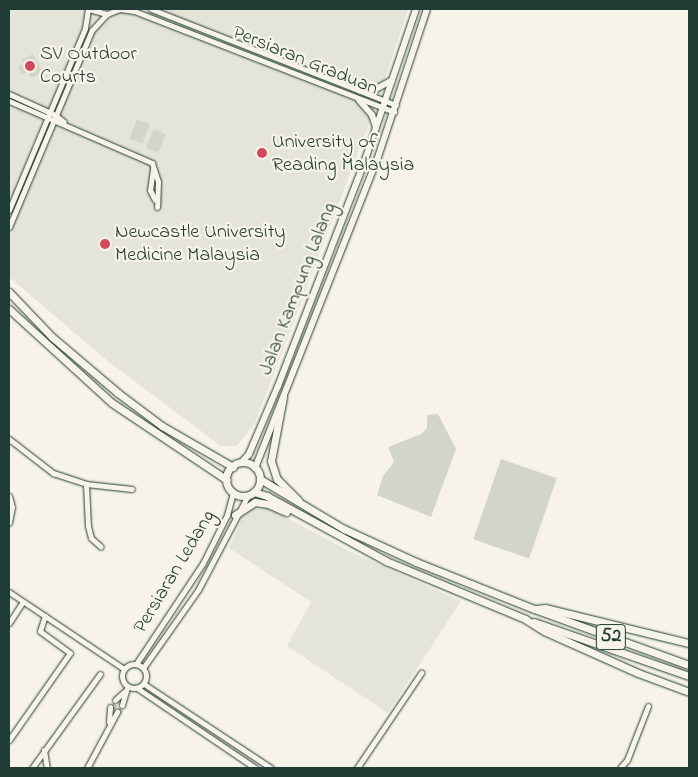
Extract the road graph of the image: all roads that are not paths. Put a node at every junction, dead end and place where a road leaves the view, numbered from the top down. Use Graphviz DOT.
graph roads {
  1 [pos="88,9"];
  2 [pos="120,9"];
  3 [pos="151,9"];
  4 [pos="416,9"];
  5 [pos="427,9"];
  6 [pos="107,14"];
  7 [pos="392,80"];
  8 [pos="350,87"];
  9 [pos="361,91"];
  10 [pos="9,94"];
  11 [pos="347,95"];
  12 [pos="359,100"];
  13 [pos="9,101"];
  14 [pos="384,105"];
  15 [pos="395,109"];
  16 [pos="49,112"];
  17 [pos="55,114"];
  18 [pos="46,118"];
  19 [pos="53,121"];
  20 [pos="67,124"];
  21 [pos="376,129"];
  22 [pos="157,207"];
  23 [pos="9,210"];
  24 [pos="9,228"];
  25 [pos="9,292"];
  26 [pos="9,309"];
  27 [pos="283,397"];
  28 [pos="9,439"];
  29 [pos="241,463"];
  30 [pos="233,467"];
  31 [pos="255,468"];
  32 [pos="260,479"];
  33 [pos="227,480"];
  34 [pos="86,484"];
  35 [pos="132,489"];
  36 [pos="233,492"];
  37 [pos="251,494"];
  38 [pos="9,496"];
  39 [pos="301,505"];
  40 [pos="235,515"];
  41 [pos="303,517"];
  42 [pos="9,523"];
  43 [pos="101,547"];
  44 [pos="9,592"];
  45 [pos="22,604"];
  46 [pos="534,609"];
  47 [pos="45,616"];
  48 [pos="525,619"];
  49 [pos="9,623"];
  50 [pos="689,644"];
  51 [pos="136,664"];
  52 [pos="689,664"];
  53 [pos="143,668"];
  54 [pos="124,669"];
  55 [pos="421,673"];
  56 [pos="100,674"];
  57 [pos="689,676"];
  58 [pos="144,684"];
  59 [pos="137,688"];
  60 [pos="126,689"];
  61 [pos="689,692"];
  62 [pos="648,706"];
  63 [pos="108,723"];
  64 [pos="9,740"];
  65 [pos="44,750"];
  66 [pos="32,768"];
  67 [pos="47,768"];
  68 [pos="87,768"];
  69 [pos="255,768"];
  70 [pos="271,768"];
  71 [pos="357,768"];
  72 [pos="620,768"];
  1 -- 6 [label="street"];
  1 -- 16 [label="street"];
  2 -- 6 [label="street"];
  2 -- 11 [label="street, Persiaran Graduan"];
  3 -- 8 [label="street, Persiaran Graduan"];
  4 -- 7 [label="main road, Jalan Kampung Lalang"];
  5 -- 15 [label="main road, Jalan Kampung Lalang"];
  6 -- 17 [label="street"];
  7 -- 9 [label="main road"];
  7 -- 14 [label="main road, Jalan Kampung Lalang"];
  8 -- 9 [label="street, Persiaran Graduan"];
  8 -- 11 [label="street"];
  9 -- 14 [label="street, Persiaran Graduan"];
  10 -- 16 [label="street"];
  11 -- 12 [label="street, Persiaran Graduan"];
  12 -- 14 [label="street, Persiaran Graduan"];
  12 -- 21 [label="main road"];
  13 -- 18 [label="street"];
  14 -- 15 [label="street, Persiaran Graduan"];
  14 -- 21 [label="main road, Jalan Kampung Lalang"];
  15 -- 27 [label="main road, Jalan Kampung Lalang"];
  16 -- 17 [label="street"];
  16 -- 18 [label="street"];
  17 -- 19 [label="street"];
  17 -- 20 [label="street"];
  18 -- 19 [label="street"];
  18 -- 23 [label="street"];
  19 -- 20 [label="street"];
  19 -- 24 [label="street"];
  20 -- 22 [label="street"];
  21 -- 29 [label="main road, Jalan Kampung Lalang"];
  25 -- 30 [label="highway"];
  26 -- 33 [label="highway"];
  27 -- 31 [label="main road, Jalan Kampung Lalang"];
  27 -- 39 [label="highway"];
  28 -- 34 [label="street"];
  29 -- 30 [label="highway"];
  29 -- 31 [label="highway"];
  30 -- 33 [label="highway"];
  31 -- 32 [label="highway"];
  32 -- 37 [label="highway"];
  32 -- 39 [label="highway, 52"];
  33 -- 36 [label="highway"];
  34 -- 35 [label="street"];
  34 -- 43 [label="street"];
  36 -- 37 [label="highway"];
  36 -- 51 [label="street, Persiaran Ledang"];
  37 -- 40 [label="street, Persiaran Ledang"];
  37 -- 41 [label="highway, 52"];
  38 -- 42 [label="street"];
  39 -- 46 [label="highway, 52"];
  40 -- 41 [label="highway"];
  40 -- 53 [label="street, Persiaran Ledang"];
  41 -- 48 [label="highway, 52"];
  44 -- 45 [label="street"];
  45 -- 47 [label="street"];
  45 -- 49 [label="street"];
  46 -- 50 [label="highway"];
  46 -- 52 [label="highway, 52"];
  47 -- 54 [label="street"];
  47 -- 64 [label="street"];
  48 -- 57 [label="highway, 52"];
  48 -- 61 [label="highway"];
  51 -- 53 [label="street"];
  51 -- 54 [label="street"];
  53 -- 58 [label="street"];
  54 -- 60 [label="street"];
  55 -- 71 [label="street"];
  56 -- 65 [label="street"];
  58 -- 59 [label="street"];
  58 -- 70 [label="street"];
  59 -- 60 [label="street"];
  59 -- 69 [label="street"];
  60 -- 60 [label="street"];
  62 -- 72 [label="street"];
  63 -- 63 [label="street"];
  63 -- 68 [label="street"];
  65 -- 66 [label="street"];
  65 -- 67 [label="street"];
}
